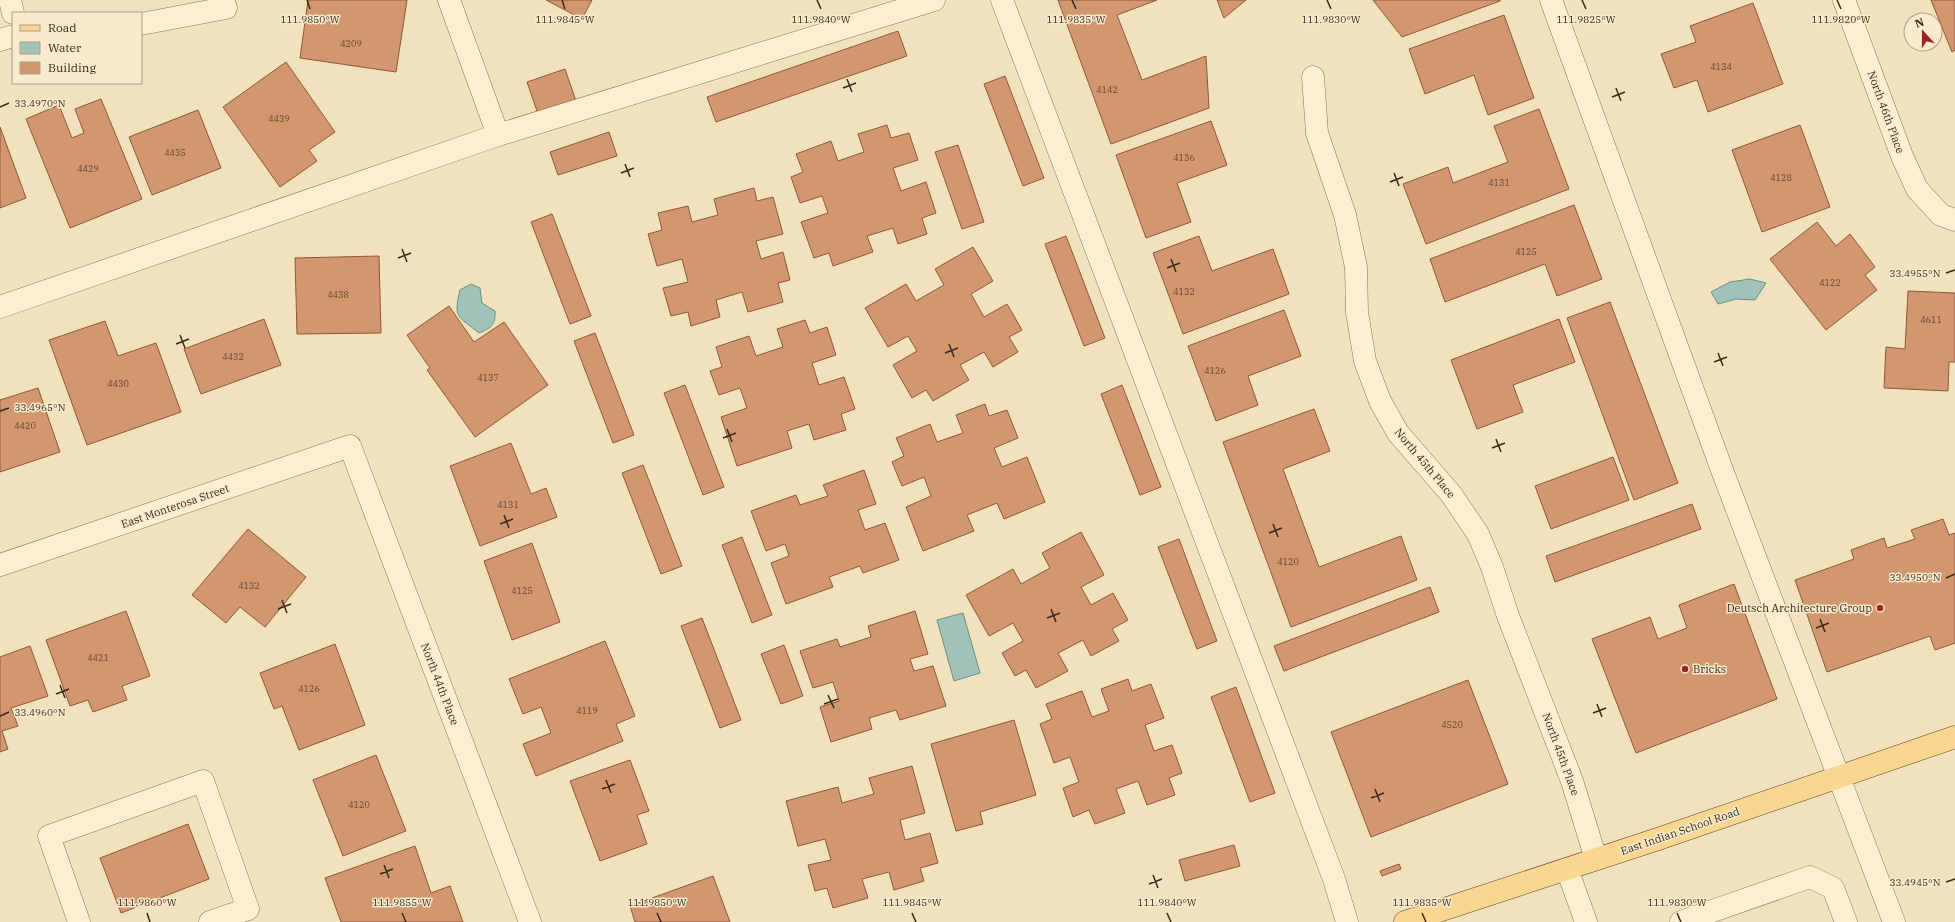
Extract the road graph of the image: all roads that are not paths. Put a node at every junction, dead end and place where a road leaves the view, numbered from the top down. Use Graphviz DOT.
graph roads {
  1 [pos="10,0"];
  2 [pos="449,0"];
  3 [pos="934,0"];
  4 [pos="1002,0"];
  5 [pos="1551,0"];
  6 [pos="1844,0"];
  7 [pos="225,4"];
  8 [pos="13,12"];
  9 [pos="142,24"];
  10 [pos="12,36"];
  11 [pos="0,40"];
  12 [pos="1313,77"];
  13 [pos="498,135"];
  14 [pos="1948,218"];
  15 [pos="0,307"];
  16 [pos="350,446"];
  17 [pos="0,565"];
  18 [pos="1955,737"];
  19 [pos="1838,778"];
  20 [pos="1596,859"];
  21 [pos="1567,869"];
  22 [pos="79,922"];
  23 [pos="210,922"];
  24 [pos="530,922"];
  25 [pos="1347,922"];
  26 [pos="1405,922"];
  27 [pos="1586,922"];
  28 [pos="1681,922"];
  29 [pos="1846,922"];
  30 [pos="1894,922"];
  1 -- 8 [label="street"];
  2 -- 13 [label="street"];
  3 -- 13 [label="street"];
  4 -- 25 [label="street"];
  5 -- 19 [label="street"];
  6 -- 14 [label="street, North 46th Place"];
  7 -- 9 [label="street"];
  10 -- 11 [label="street"];
  12 -- 20 [label="street, North 45th Place"];
  13 -- 15 [label="street"];
  16 -- 17 [label="street, East Monterosa Street"];
  16 -- 24 [label="street, North 44th Place"];
  18 -- 19 [label="main road, East Indian School Road"];
  19 -- 20 [label="main road, East Indian School Road"];
  19 -- 30 [label="street"];
  20 -- 21 [label="main road, East Indian School Road"];
  21 -- 26 [label="main road, East Indian School Road"];
  21 -- 27 [label="street"];
  22 -- 23 [label="street"];
  28 -- 29 [label="street"];
}
